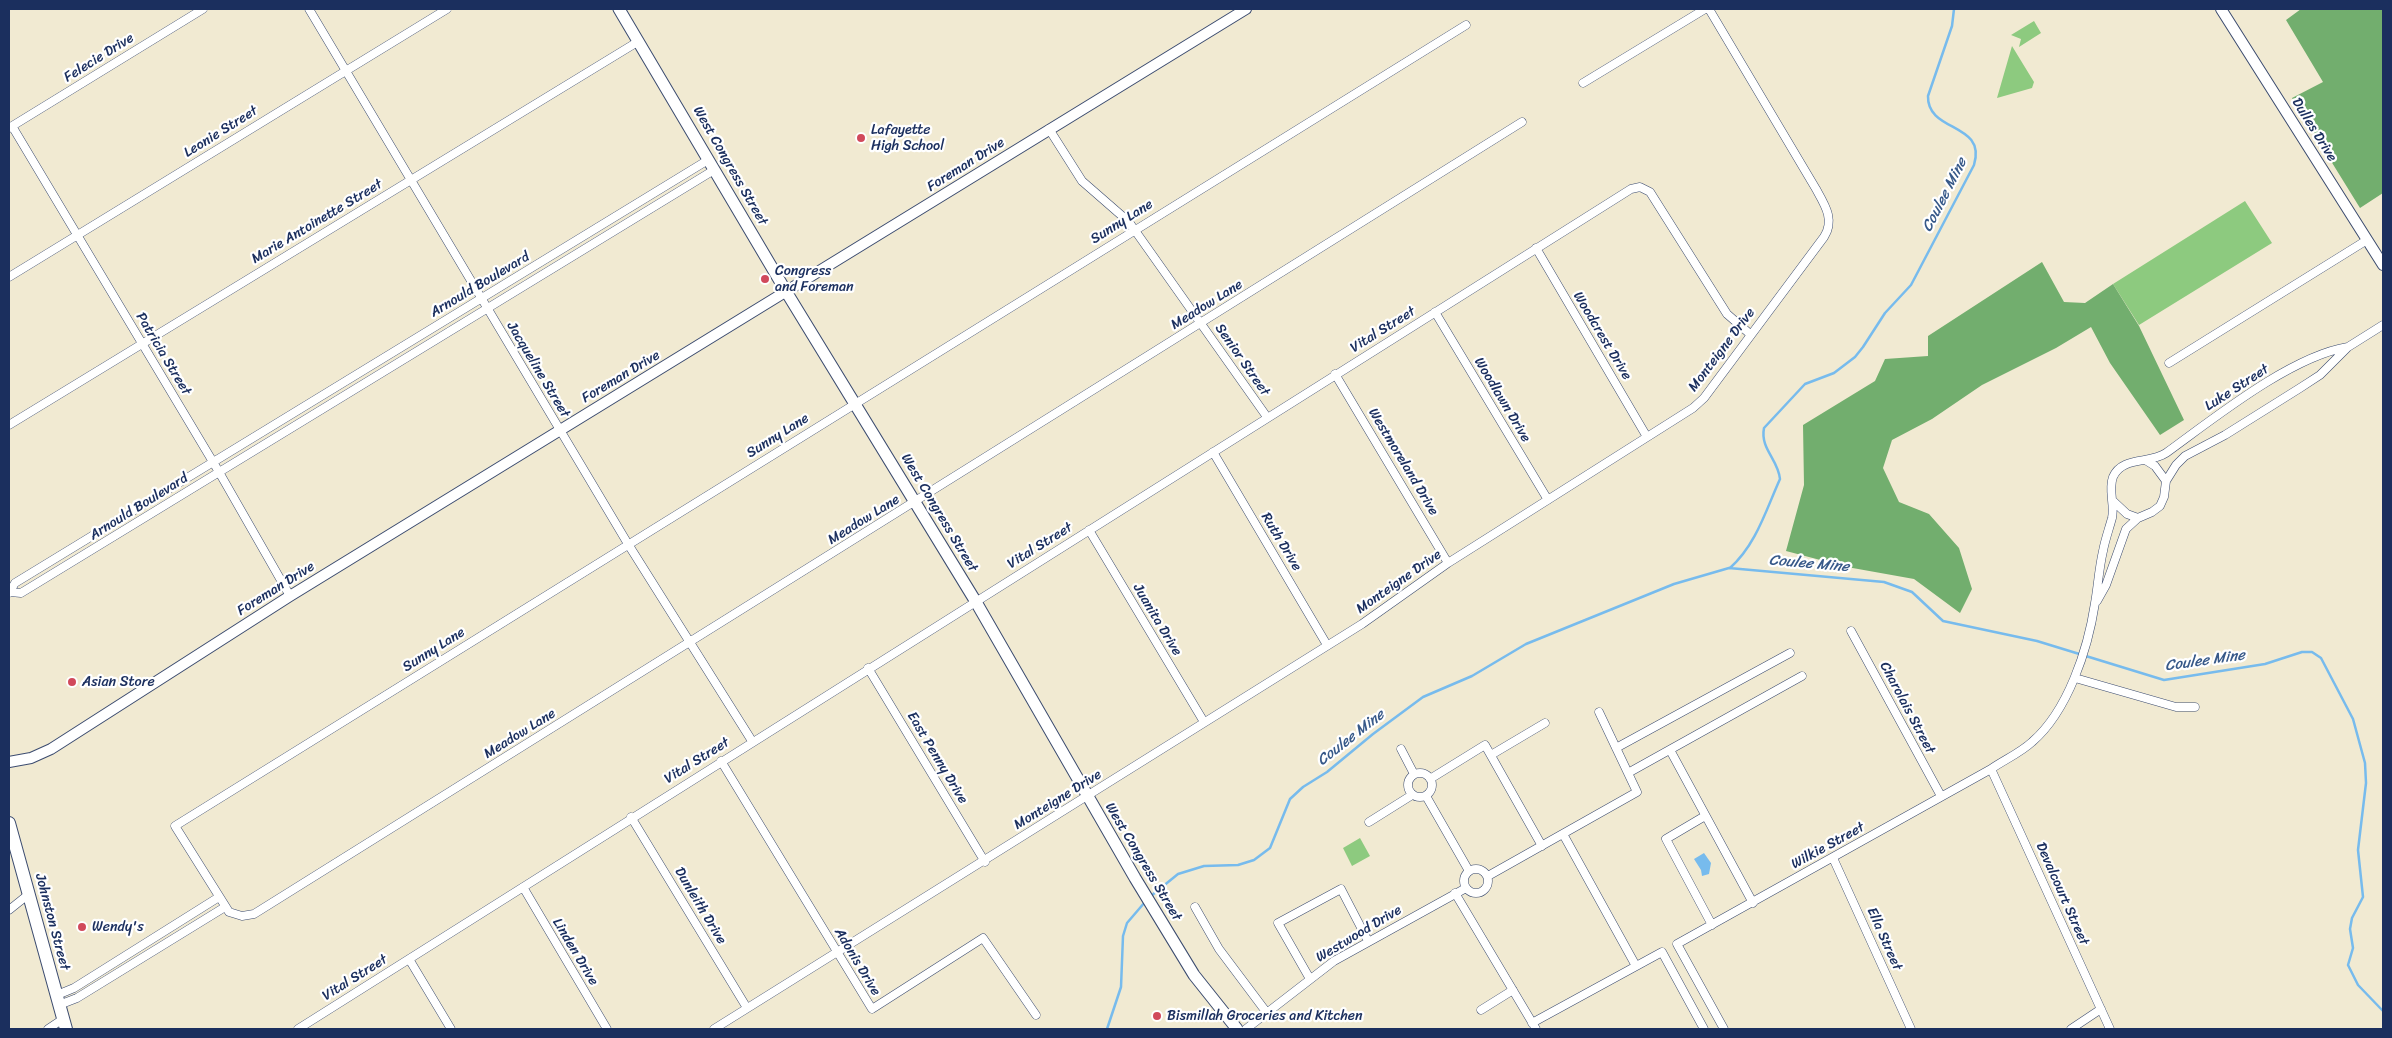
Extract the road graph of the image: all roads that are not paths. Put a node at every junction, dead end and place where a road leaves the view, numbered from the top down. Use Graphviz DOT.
graph roads {
  1 [pos="203,9"];
  2 [pos="309,9"];
  3 [pos="447,9"];
  4 [pos="620,9"];
  5 [pos="1246,9"];
  6 [pos="1705,9"];
  7 [pos="1709,9"];
  8 [pos="2221,9"];
  9 [pos="1466,25"];
  10 [pos="639,41"];
  11 [pos="345,70"];
  12 [pos="1583,82"];
  13 [pos="1522,122"];
  14 [pos="10,127"];
  15 [pos="1050,129"];
  16 [pos="711,165"];
  17 [pos="410,180"];
  18 [pos="645,198"];
  19 [pos="651,208"];
  20 [pos="621,213"];
  21 [pos="627,223"];
  22 [pos="1134,229"];
  23 [pos="78,234"];
  24 [pos="2367,240"];
  25 [pos="1536,248"];
  26 [pos="563,249"];
  27 [pos="569,259"];
  28 [pos="2383,265"];
  29 [pos="9,277"];
  30 [pos="787,293"];
  31 [pos="481,299"];
  32 [pos="487,308"];
  33 [pos="1435,312"];
  34 [pos="1201,323"];
  35 [pos="2383,325"];
  36 [pos="1750,334"];
  37 [pos="410,342"];
  38 [pos="142,344"];
  39 [pos="2348,347"];
  40 [pos="416,352"];
  41 [pos="2169,362"];
  42 [pos="1335,374"];
  43 [pos="855,402"];
  44 [pos="306,405"];
  45 [pos="313,416"];
  46 [pos="1267,417"];
  47 [pos="9,425"];
  48 [pos="272,426"];
  49 [pos="560,431"];
  50 [pos="278,436"];
  51 [pos="1648,437"];
  52 [pos="1213,452"];
  53 [pos="2147,461"];
  54 [pos="213,462"];
  55 [pos="219,472"];
  56 [pos="2166,481"];
  57 [pos="1548,500"];
  58 [pos="2113,501"];
  59 [pos="916,502"];
  60 [pos="2138,518"];
  61 [pos="1088,530"];
  62 [pos="628,544"];
  63 [pos="1448,563"];
  64 [pos="10,592"];
  65 [pos="290,596"];
  66 [pos="976,602"];
  67 [pos="2095,605"];
  68 [pos="1851,631"];
  69 [pos="690,643"];
  70 [pos="1327,645"];
  71 [pos="1790,653"];
  72 [pos="868,668"];
  73 [pos="1802,676"];
  74 [pos="2075,678"];
  75 [pos="2195,707"];
  76 [pos="1599,712"];
  77 [pos="1204,722"];
  78 [pos="1545,722"];
  79 [pos="752,741"];
  80 [pos="1616,748"];
  81 [pos="1401,750"];
  82 [pos="1670,750"];
  83 [pos="1491,755"];
  84 [pos="721,761"];
  85 [pos="9,762"];
  86 [pos="1991,769"];
  87 [pos="1628,773"];
  88 [pos="1414,774"];
  89 [pos="1430,779"];
  90 [pos="1412,795"];
  91 [pos="1426,796"];
  92 [pos="1941,796"];
  93 [pos="1086,797"];
  94 [pos="1705,816"];
  95 [pos="632,817"];
  96 [pos="1369,822"];
  97 [pos="9,823"];
  98 [pos="1563,834"];
  99 [pos="1542,846"];
  100 [pos="1833,858"];
  101 [pos="984,862"];
  102 [pos="1469,871"];
  103 [pos="1488,876"];
  104 [pos="522,887"];
  105 [pos="1466,888"];
  106 [pos="29,894"];
  107 [pos="1455,894"];
  108 [pos="219,898"];
  109 [pos="1752,903"];
  110 [pos="225,907"];
  111 [pos="1195,907"];
  112 [pos="9,910"];
  113 [pos="1712,925"];
  114 [pos="1368,941"];
  115 [pos="146,943"];
  116 [pos="152,952"];
  117 [pos="837,952"];
  118 [pos="409,959"];
  119 [pos="1636,966"];
  120 [pos="1310,979"];
  121 [pos="1698,981"];
  122 [pos="1513,990"];
  123 [pos="1683,990"];
  124 [pos="58,1000"];
  125 [pos="747,1008"];
  126 [pos="2101,1009"];
  127 [pos="1481,1010"];
  128 [pos="1267,1013"];
  129 [pos="1036,1015"];
  130 [pos="64,1024"];
  131 [pos="308,1026"];
  132 [pos="1534,1026"];
  133 [pos="48,1029"];
  134 [pos="298,1029"];
  135 [pos="451,1029"];
  136 [pos="607,1029"];
  137 [pos="714,1029"];
  138 [pos="1237,1029"];
  139 [pos="1246,1029"];
  140 [pos="1704,1029"];
  141 [pos="1724,1029"];
  142 [pos="1911,1029"];
  143 [pos="2071,1029"];
  144 [pos="2110,1029"];
  1 -- 14 [label="street, Felecie Drive"];
  2 -- 11 [label="street, Jacqueline Street"];
  3 -- 11 [label="street, Leonie Street"];
  4 -- 10 [label="main road, West Congress Street"];
  5 -- 15 [label="street, Foreman Drive"];
  6 -- 12 [label="street"];
  7 -- 36 [label="street, Monteigne Drive"];
  8 -- 24 [label="street, Dulles Drive"];
  9 -- 22 [label="street, Sunny Lane"];
  10 -- 16 [label="main road, West Congress Street"];
  10 -- 17 [label="street, Marie Antoinette Street"];
  11 -- 17 [label="street, Jacqueline Street"];
  11 -- 23 [label="street, Leonie Street"];
  13 -- 34 [label="street, Meadow Lane"];
  14 -- 23 [label="street, Patricia Street"];
  15 -- 22 [label="street, Senior Street"];
  15 -- 30 [label="street, Foreman Drive"];
  16 -- 18 [label="street, Arnould Boulevard"];
  16 -- 19 [label="street, Arnould Boulevard"];
  16 -- 30 [label="main road, West Congress Street"];
  17 -- 31 [label="street, Jacqueline Street"];
  17 -- 38 [label="street, Marie Antoinette Street"];
  18 -- 19 [label="street"];
  18 -- 20 [label="street, Arnould Boulevard"];
  19 -- 21 [label="street, Arnould Boulevard"];
  20 -- 21 [label="street"];
  20 -- 26 [label="street, Arnould Boulevard"];
  21 -- 27 [label="street, Arnould Boulevard"];
  22 -- 34 [label="street, Senior Street"];
  22 -- 43 [label="street, Sunny Lane"];
  23 -- 29 [label="street, Leonie Street"];
  23 -- 38 [label="street, Patricia Street"];
  24 -- 28 [label="street, Dulles Drive"];
  24 -- 41 [label="street"];
  25 -- 33 [label="street, Vital Street"];
  25 -- 36 [label="street, Vital Street"];
  25 -- 51 [label="street, Woodcrest Drive"];
  26 -- 27 [label="street"];
  26 -- 31 [label="street, Arnould Boulevard"];
  27 -- 32 [label="street, Arnould Boulevard"];
  30 -- 43 [label="main road, West Congress Street"];
  30 -- 49 [label="street, Foreman Drive"];
  31 -- 32 [label="street, Jacqueline Street"];
  31 -- 37 [label="street, Arnould Boulevard"];
  32 -- 40 [label="street, Arnould Boulevard"];
  32 -- 49 [label="street, Jacqueline Street"];
  33 -- 42 [label="street, Vital Street"];
  33 -- 57 [label="street, Woodlawn Drive"];
  34 -- 46 [label="street, Senior Street"];
  34 -- 59 [label="street, Meadow Lane"];
  35 -- 39 [label="street, Luke Street"];
  36 -- 51 [label="street, Monteigne Drive"];
  37 -- 40 [label="street"];
  37 -- 44 [label="street, Arnould Boulevard"];
  38 -- 47 [label="street, Marie Antoinette Street"];
  38 -- 54 [label="street, Patricia Street"];
  39 -- 53 [label="street, Luke Street"];
  39 -- 56 [label="street, Luke Street"];
  40 -- 45 [label="street, Arnould Boulevard"];
  42 -- 46 [label="street, Vital Street"];
  42 -- 63 [label="street, Westmoreland Drive"];
  43 -- 59 [label="main road, West Congress Street"];
  43 -- 62 [label="street, Sunny Lane"];
  44 -- 45 [label="street"];
  44 -- 48 [label="street, Arnould Boulevard"];
  45 -- 50 [label="street, Arnould Boulevard"];
  46 -- 52 [label="street, Vital Street"];
  48 -- 50 [label="street"];
  48 -- 54 [label="street, Arnould Boulevard"];
  49 -- 62 [label="street, Jacqueline Street"];
  49 -- 65 [label="street, Foreman Drive"];
  50 -- 55 [label="street, Arnould Boulevard"];
  51 -- 57 [label="street, Monteigne Drive"];
  52 -- 61 [label="street, Vital Street"];
  52 -- 70 [label="street, Ruth Drive"];
  53 -- 56 [label="street"];
  53 -- 58 [label="street, Luke Street"];
  54 -- 55 [label="street, Patricia Street"];
  54 -- 64 [label="street, Arnould Boulevard"];
  55 -- 64 [label="street, Arnould Boulevard"];
  55 -- 65 [label="street, Patricia Street"];
  56 -- 60 [label="street, Luke Street"];
  57 -- 63 [label="street, Monteigne Drive"];
  58 -- 60 [label="street"];
  58 -- 67 [label="street, Luke Street"];
  59 -- 66 [label="main road, West Congress Street"];
  59 -- 69 [label="street, Meadow Lane"];
  60 -- 67 [label="street, Luke Street"];
  61 -- 66 [label="street, Vital Street"];
  61 -- 77 [label="street, Juanita Drive"];
  62 -- 69 [label="street, Jacqueline Street"];
  62 -- 108 [label="street, Sunny Lane"];
  63 -- 70 [label="street, Monteigne Drive"];
  65 -- 85 [label="street, Foreman Drive"];
  66 -- 72 [label="street, Vital Street"];
  66 -- 93 [label="main road, West Congress Street"];
  67 -- 74 [label="street, Luke Street"];
  68 -- 92 [label="street, Charolais Street"];
  69 -- 79 [label="street, Jacqueline Street"];
  69 -- 110 [label="street, Meadow Lane"];
  70 -- 77 [label="street, Monteigne Drive"];
  71 -- 80 [label="street"];
  72 -- 79 [label="street, Vital Street"];
  72 -- 101 [label="street, East Penny Drive"];
  73 -- 82 [label="street"];
  74 -- 75 [label="street"];
  74 -- 86 [label="street, Luke Street"];
  76 -- 80 [label="street"];
  77 -- 93 [label="street, Monteigne Drive"];
  78 -- 83 [label="street"];
  79 -- 84 [label="street, Vital Street"];
  80 -- 87 [label="street"];
  81 -- 88 [label="street"];
  82 -- 87 [label="street"];
  82 -- 94 [label="street"];
  83 -- 89 [label="street"];
  83 -- 99 [label="street"];
  84 -- 95 [label="street, Vital Street"];
  84 -- 117 [label="street, Adonis Drive"];
  86 -- 92 [label="street, Wilkie Street"];
  86 -- 126 [label="street, Devalcourt Street"];
  87 -- 98 [label="street"];
  88 -- 89 [label="street"];
  88 -- 90 [label="street"];
  89 -- 91 [label="street"];
  90 -- 91 [label="street"];
  90 -- 96 [label="street"];
  91 -- 102 [label="street"];
  92 -- 100 [label="street, Wilkie Street"];
  93 -- 101 [label="street, Monteigne Drive"];
  93 -- 138 [label="main road, West Congress Street"];
  94 -- 109 [label="street"];
  94 -- 113 [label="street"];
  95 -- 104 [label="street, Vital Street"];
  95 -- 125 [label="street, Dunleith Drive"];
  97 -- 106 [label="main road, Johnston Street"];
  98 -- 99 [label="street"];
  98 -- 119 [label="street"];
  99 -- 103 [label="street"];
  100 -- 109 [label="street, Wilkie Street"];
  100 -- 142 [label="street, Ella Street"];
  101 -- 117 [label="street, Monteigne Drive"];
  102 -- 103 [label="street"];
  102 -- 105 [label="street"];
  103 -- 105 [label="street"];
  104 -- 118 [label="street, Vital Street"];
  104 -- 136 [label="street, Linden Drive"];
  105 -- 107 [label="street, Westwood Drive"];
  106 -- 112 [label="street"];
  106 -- 124 [label="main road, Johnston Street"];
  107 -- 114 [label="street, Westwood Drive"];
  107 -- 122 [label="street"];
  108 -- 110 [label="street"];
  108 -- 115 [label="street"];
  109 -- 113 [label="street, Wilkie Street"];
  110 -- 116 [label="street"];
  111 -- 128 [label="street"];
  113 -- 121 [label="street, Wilkie Street"];
  114 -- 120 [label="street, Westwood Drive"];
  114 -- 120 [label="street"];
  115 -- 116 [label="street"];
  115 -- 124 [label="street"];
  116 -- 124 [label="street"];
  117 -- 125 [label="street, Monteigne Drive"];
  117 -- 129 [label="street, Adonis Drive"];
  118 -- 131 [label="street, Vital Street"];
  118 -- 135 [label="street"];
  119 -- 123 [label="street"];
  119 -- 132 [label="street"];
  120 -- 128 [label="street, Westwood Drive"];
  121 -- 123 [label="street"];
  121 -- 141 [label="street"];
  122 -- 127 [label="street"];
  122 -- 132 [label="street"];
  123 -- 140 [label="street"];
  124 -- 130 [label="main road, Johnston Street"];
  125 -- 137 [label="street, Monteigne Drive"];
  126 -- 143 [label="street"];
  126 -- 144 [label="street, Devalcourt Street"];
  128 -- 139 [label="street, Westwood Drive"];
  130 -- 133 [label="street"];
  131 -- 134 [label="street, Vital Street"];
}
